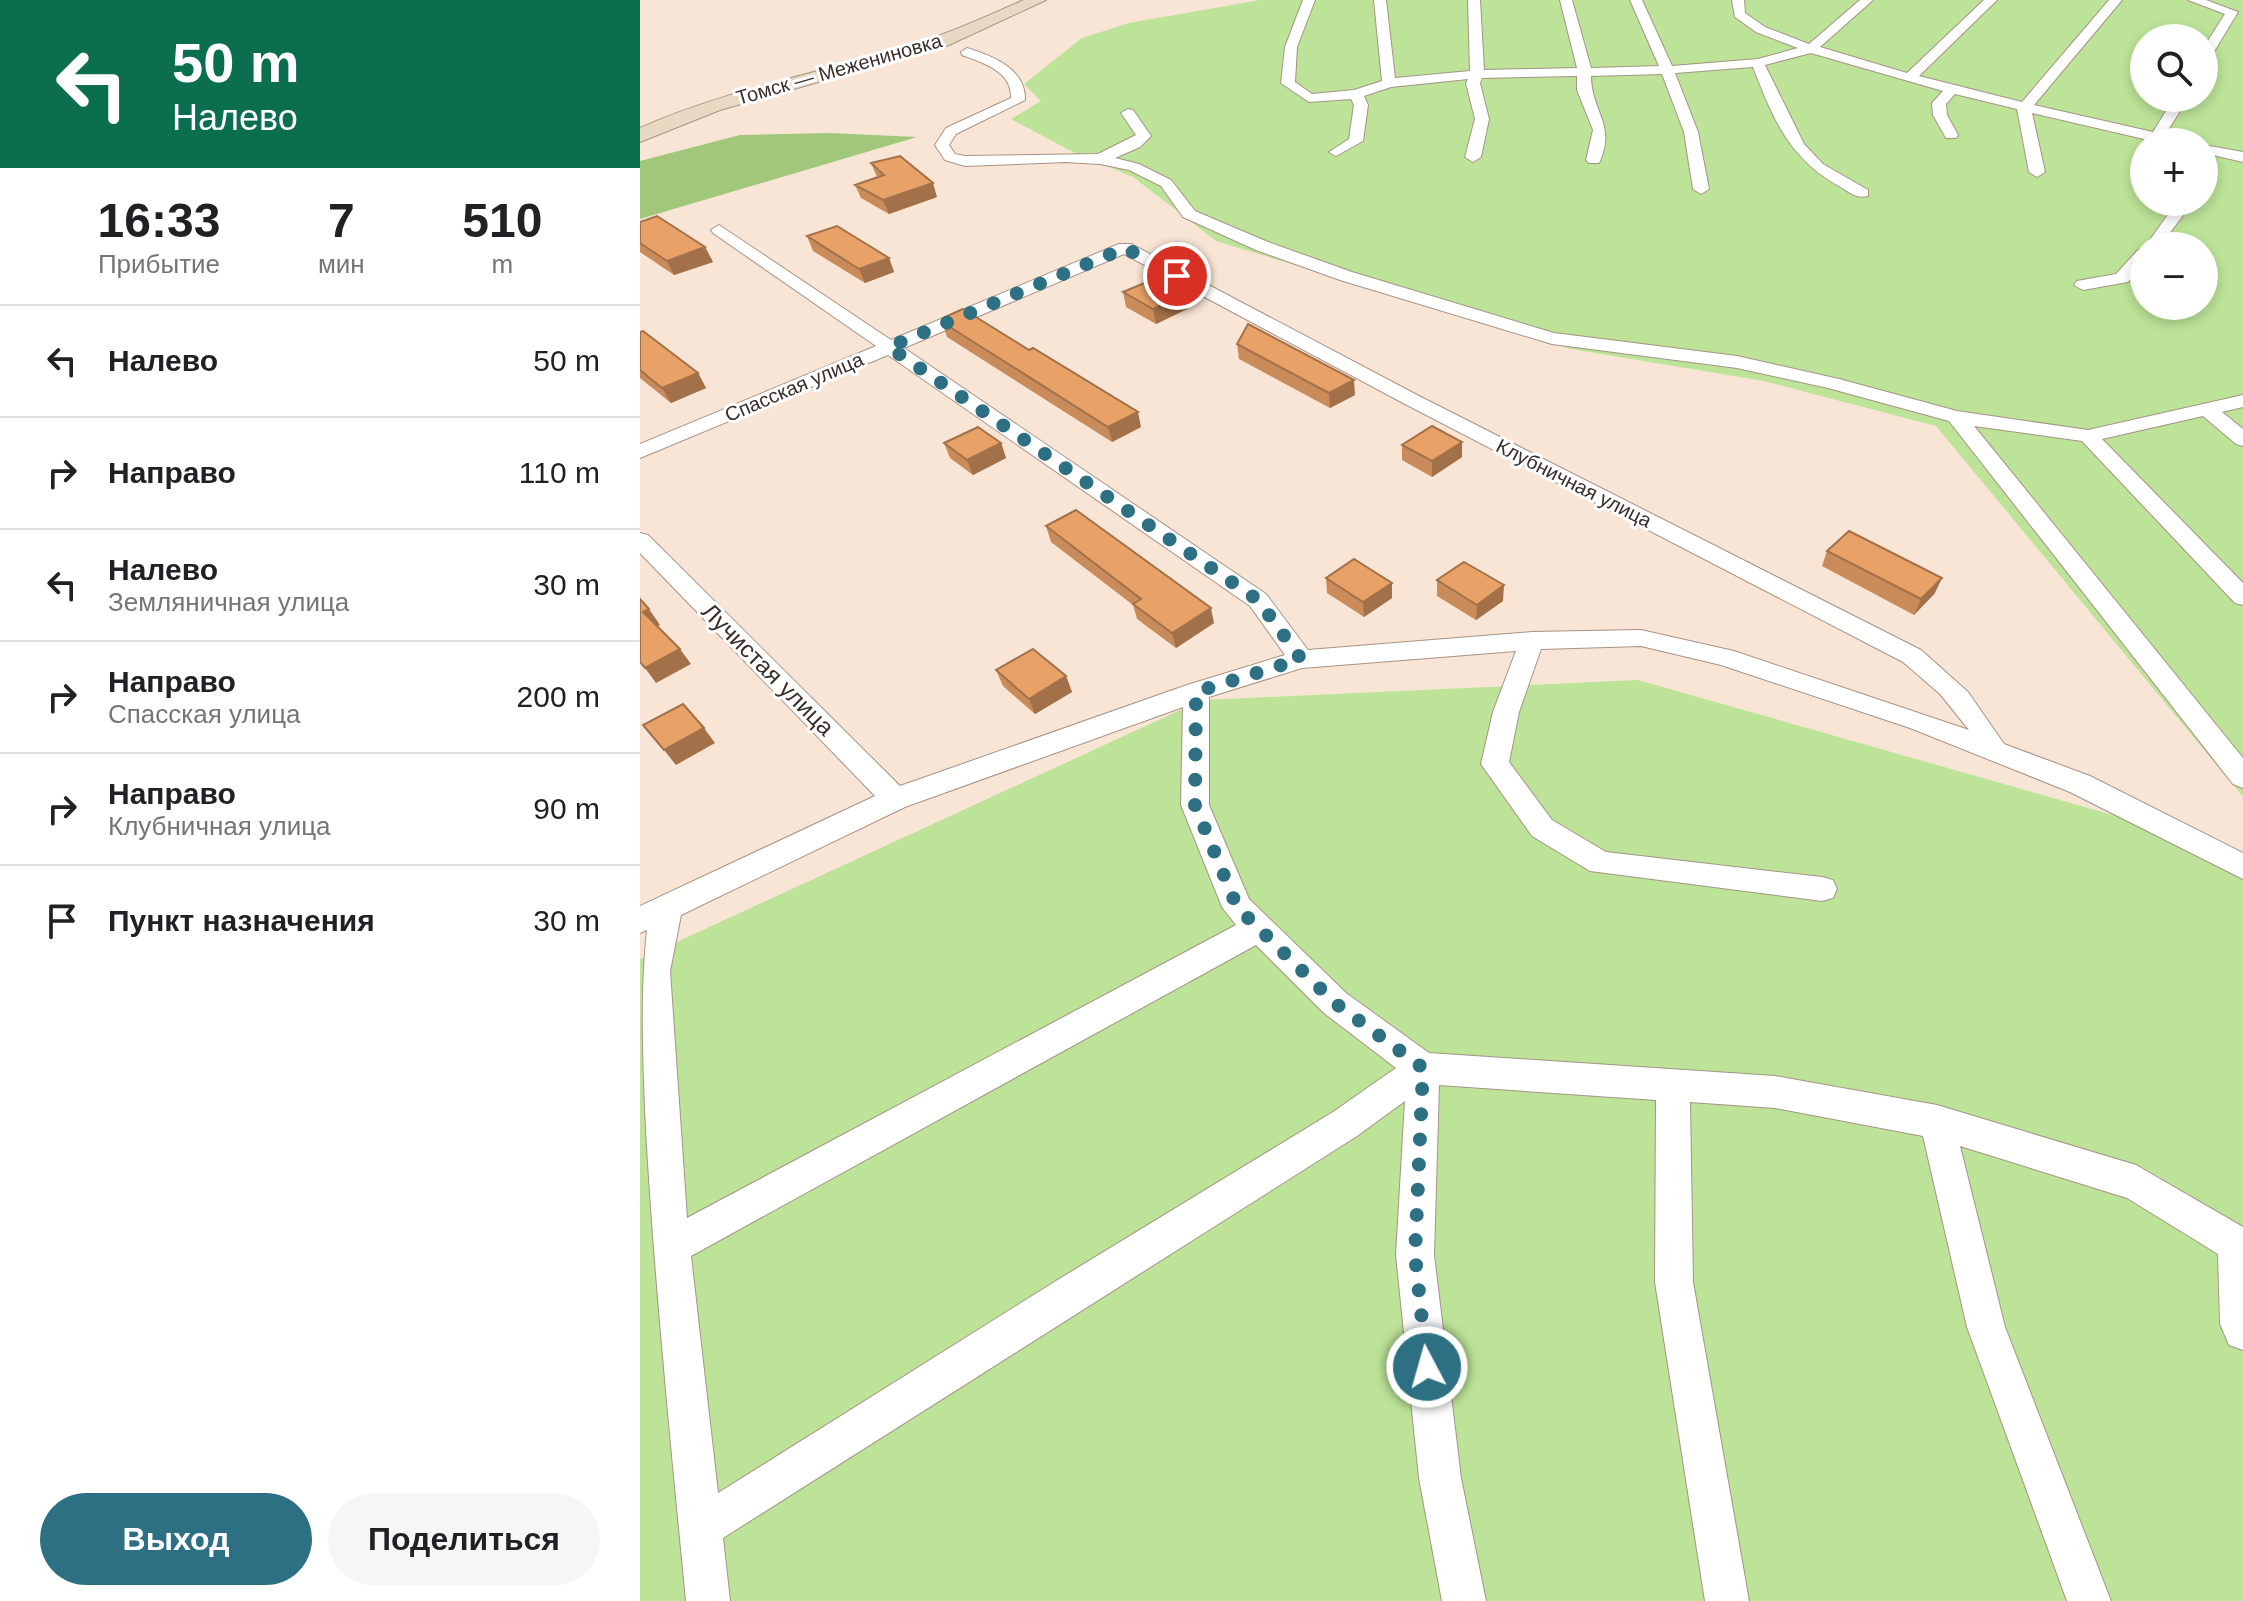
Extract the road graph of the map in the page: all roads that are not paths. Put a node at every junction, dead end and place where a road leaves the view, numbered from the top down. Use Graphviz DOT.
graph roads {
  1 [pos="1038,0"];
  2 [pos="1309,0"];
  3 [pos="1380,0"];
  4 [pos="1474,0"];
  5 [pos="1566,0"];
  6 [pos="1636,0"];
  7 [pos="1738,0"];
  8 [pos="1867,0"];
  9 [pos="1991,0"];
  10 [pos="2116,0"];
  11 [pos="2194,0"];
  12 [pos="2237,13"];
  13 [pos="2218,38"];
  14 [pos="1810,49"];
  15 [pos="967,52"];
  16 [pos="1758,63"];
  17 [pos="1667,70"];
  18 [pos="1585,71"];
  19 [pos="1477,73"];
  20 [pos="1910,77"];
  21 [pos="1389,83"];
  22 [pos="1952,89"];
  23 [pos="1356,94"];
  24 [pos="2024,108"];
  25 [pos="1128,113"];
  26 [pos="2130,131"];
  27 [pos="1951,135"];
  28 [pos="640,136"];
  29 [pos="1336,152"];
  30 [pos="2218,155"];
  31 [pos="1473,157"];
  32 [pos="2243,157"];
  33 [pos="1100,159"];
  34 [pos="1594,160"];
  35 [pos="2037,172"];
  36 [pos="1701,189"];
  37 [pos="1862,193"];
  38 [pos="2174,216"];
  39 [pos="719,230"];
  40 [pos="2162,232"];
  41 [pos="1125,248"];
  42 [pos="2130,269"];
  43 [pos="2083,285"];
  44 [pos="889,347"];
  45 [pos="2243,401"];
  46 [pos="2207,409"];
  47 [pos="1956,417"];
  48 [pos="2088,436"];
  49 [pos="2243,440"];
  50 [pos="640,452"];
  51 [pos="640,540"];
  52 [pos="2243,597"];
  53 [pos="1532,641"];
  54 [pos="1301,659"];
  55 [pos="1196,692"];
  56 [pos="1995,751"];
  57 [pos="2243,777"];
  58 [pos="895,799"];
  59 [pos="2243,867"];
  60 [pos="1822,889"];
  61 [pos="654,914"];
  62 [pos="1259,928"];
  63 [pos="1423,1068"];
  64 [pos="1673,1085"];
  65 [pos="1937,1122"];
  66 [pos="2239,1246"];
  67 [pos="671,1247"];
  68 [pos="2243,1331"];
  69 [pos="699,1529"];
  70 [pos="708,1601"];
  71 [pos="1464,1601"];
  72 [pos="1727,1601"];
  73 [pos="2089,1601"];
  1 -- 28 [label="street, Томск — Межениновка"];
  2 -- 23 [label="street"];
  3 -- 21 [label="street"];
  4 -- 19 [label="street"];
  5 -- 18 [label="street"];
  6 -- 17 [label="street"];
  7 -- 14 [label="street"];
  8 -- 14 [label="street"];
  9 -- 20 [label="street"];
  10 -- 24 [label="street"];
  11 -- 12 [label="street"];
  12 -- 13 [label="street"];
  14 -- 16 [label="street"];
  14 -- 20 [label="street"];
  15 -- 33 [label="street"];
  16 -- 17 [label="street"];
  16 -- 37 [label="street"];
  17 -- 18 [label="street"];
  17 -- 36 [label="street"];
  18 -- 19 [label="street"];
  18 -- 34 [label="street"];
  19 -- 21 [label="street"];
  19 -- 31 [label="street"];
  20 -- 22 [label="street"];
  21 -- 23 [label="street"];
  22 -- 24 [label="street"];
  22 -- 27 [label="street"];
  23 -- 29 [label="street"];
  24 -- 26 [label="street"];
  24 -- 35 [label="street"];
  25 -- 33 [label="street"];
  30 -- 32 [label="street"];
  33 -- 47 [label="street"];
  38 -- 40 [label="street"];
  39 -- 44 [label="street"];
  41 -- 44 [label="street, Спасская улица"];
  41 -- 56 [label="street, Клубничная улица"];
  42 -- 43 [label="street"];
  44 -- 50 [label="street, Спасская улица"];
  44 -- 54 [label="street"];
  45 -- 46 [label="street"];
  46 -- 48 [label="street"];
  46 -- 49 [label="street"];
  47 -- 48 [label="street"];
  47 -- 57 [label="street"];
  48 -- 52 [label="street"];
  51 -- 58 [label="street, Лучистая улица"];
  53 -- 54 [label="street"];
  53 -- 56 [label="street"];
  53 -- 60 [label="street"];
  54 -- 55 [label="street"];
  55 -- 58 [label="street"];
  55 -- 62 [label="street"];
  56 -- 59 [label="street"];
  58 -- 61 [label="street"];
  61 -- 67 [label="street"];
  62 -- 63 [label="street"];
  62 -- 67 [label="street"];
  63 -- 64 [label="street"];
  63 -- 69 [label="street"];
  63 -- 71 [label="street"];
  64 -- 65 [label="street"];
  64 -- 72 [label="street"];
  65 -- 66 [label="street"];
  65 -- 73 [label="street"];
  66 -- 68 [label="street"];
  67 -- 69 [label="street"];
  69 -- 70 [label="street"];
}
